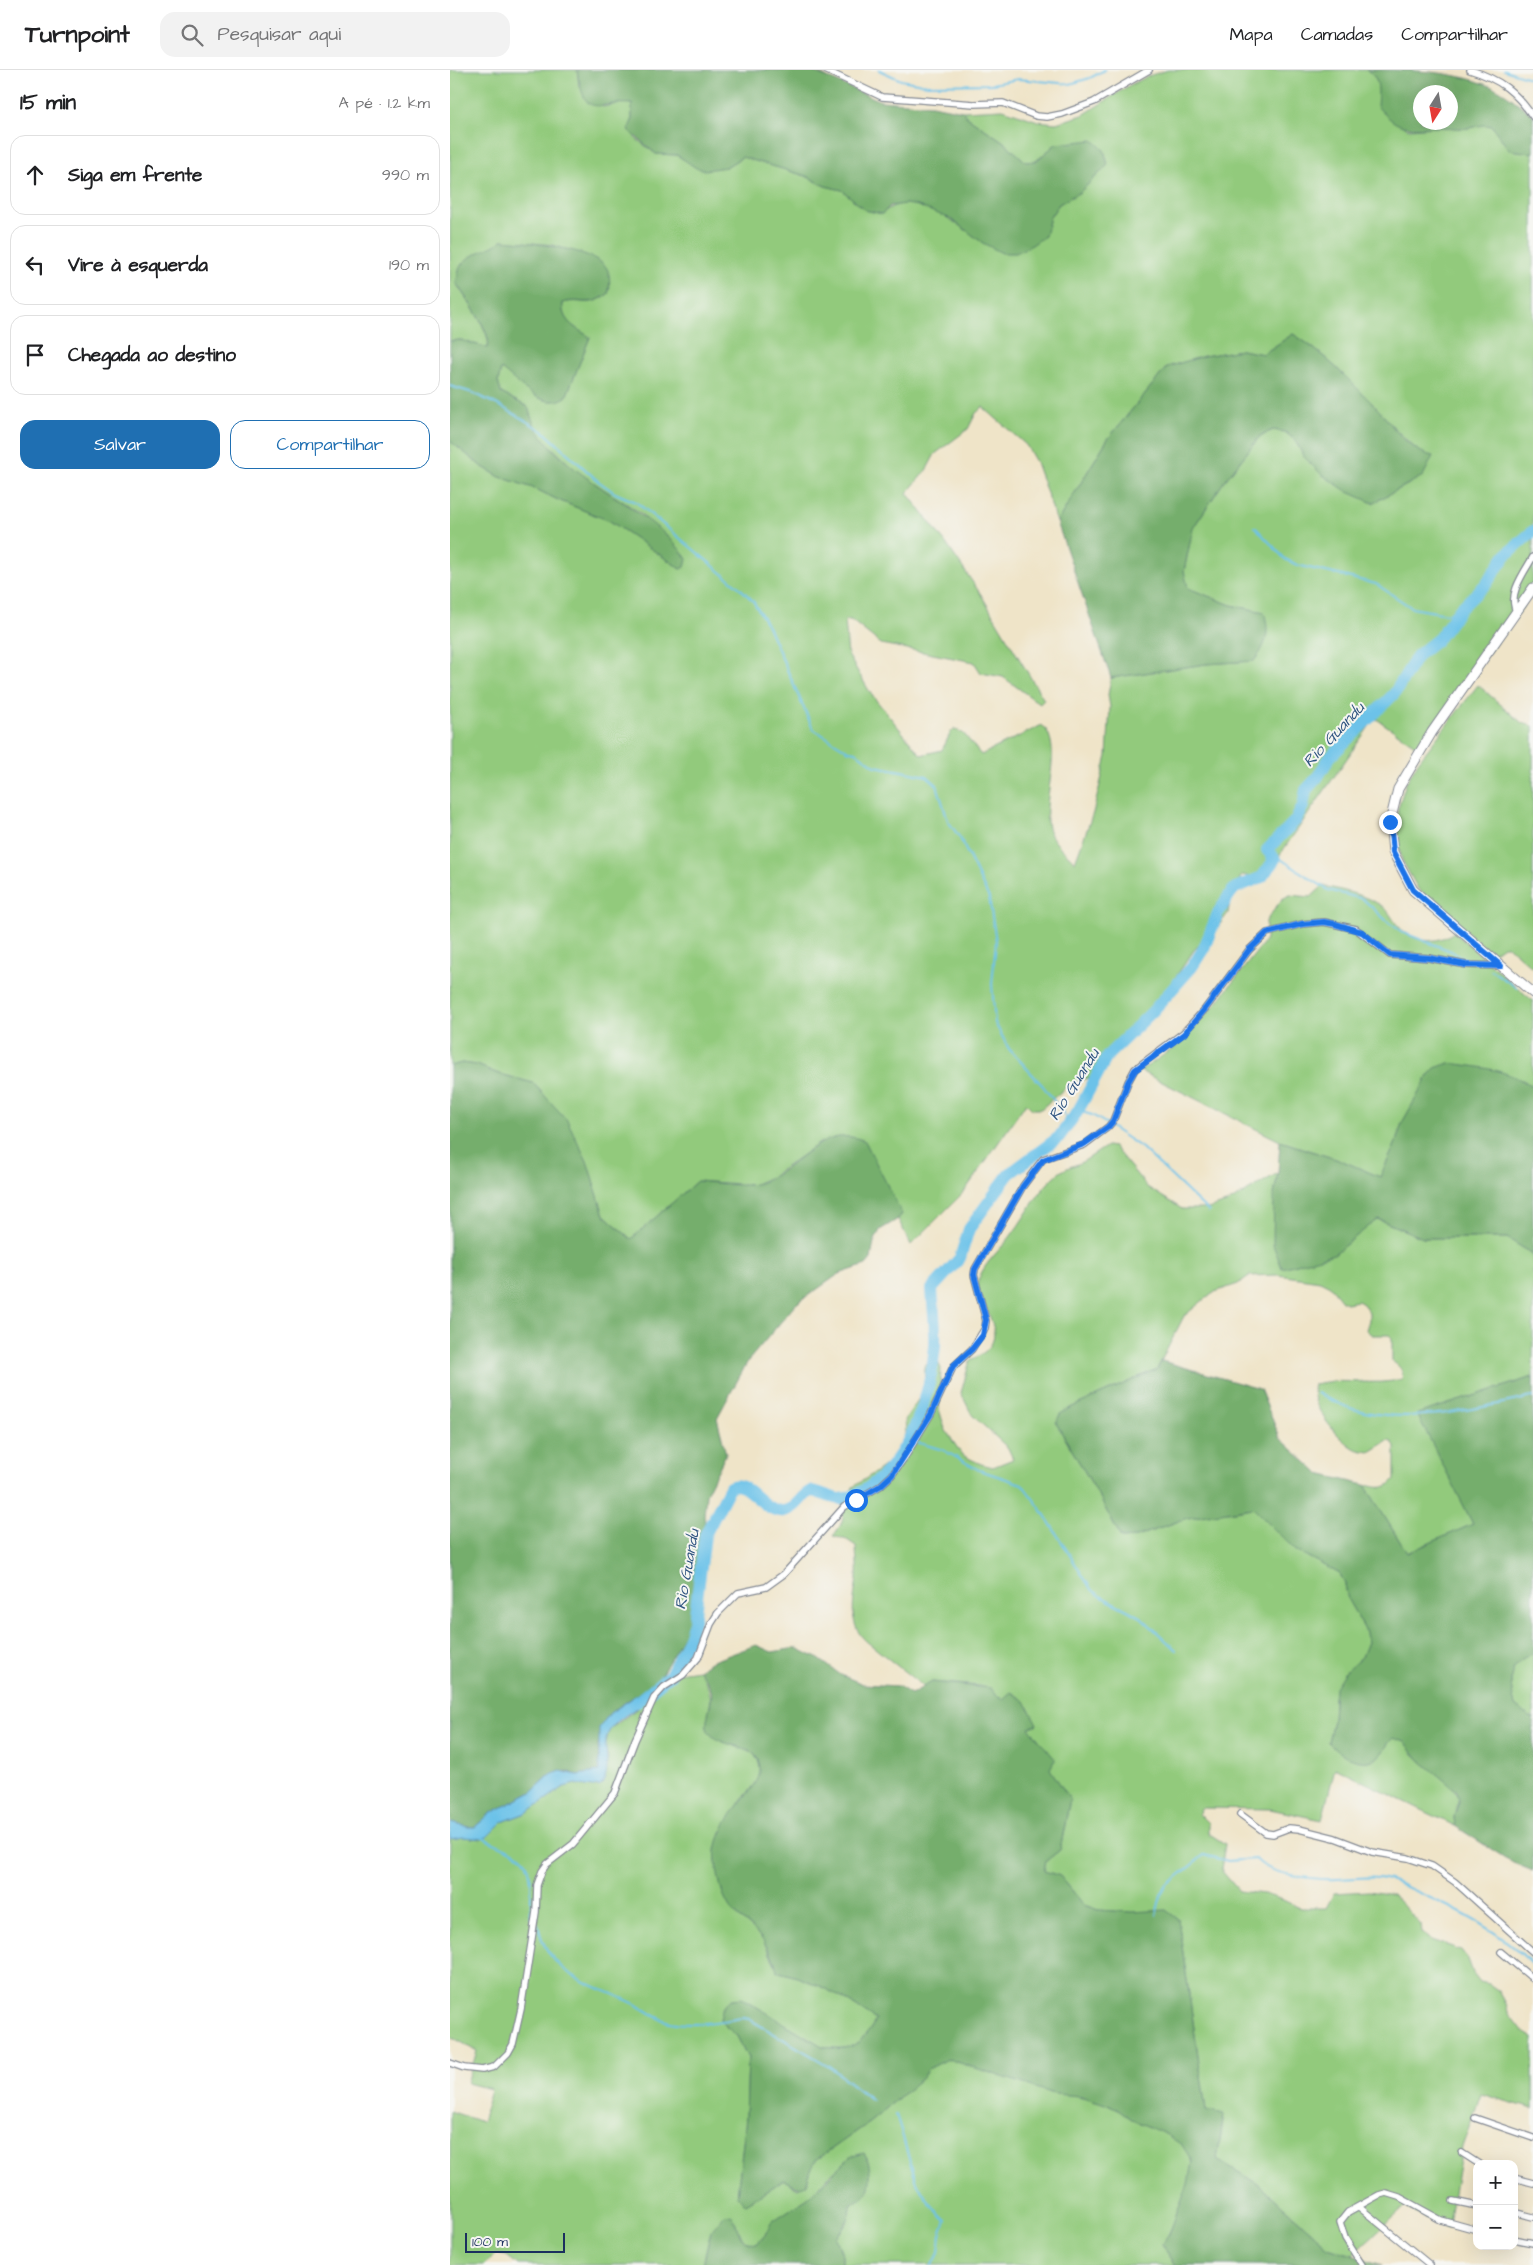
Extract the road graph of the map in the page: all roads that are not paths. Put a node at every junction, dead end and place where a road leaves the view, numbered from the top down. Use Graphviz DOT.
graph roads {
  1 [pos="826,70"];
  2 [pos="1149,70"];
  3 [pos="1470,70"];
  4 [pos="1533,117"];
  5 [pos="1533,557"];
  6 [pos="1533,588"];
  7 [pos="1517,612"];
  8 [pos="1501,966"];
  9 [pos="1533,992"];
  10 [pos="1240,1814"];
  11 [pos="1501,1952"];
  12 [pos="1533,1952"];
  13 [pos="1533,1980"];
  14 [pos="450,2063"];
  15 [pos="1475,2118"];
  16 [pos="1533,2138"];
  17 [pos="1462,2153"];
  18 [pos="1473,2160"];
  19 [pos="1518,2179"];
  20 [pos="1533,2183"];
  21 [pos="1453,2201"];
  22 [pos="1473,2205"];
  23 [pos="1359,2207"];
  24 [pos="1518,2213"];
  25 [pos="1533,2217"];
  26 [pos="1473,2229"];
  27 [pos="1518,2240"];
  28 [pos="1533,2243"];
  29 [pos="1362,2265"];
  30 [pos="1430,2265"];
  1 -- 2 [label="street"];
  3 -- 4 [label="street"];
  5 -- 7 [label="street"];
  6 -- 7 [label="main road"];
  7 -- 8 [label="main road"];
  8 -- 9 [label="main road"];
  8 -- 14 [label="street"];
  10 -- 12 [label="street"];
  11 -- 13 [label="street"];
  15 -- 16 [label="street"];
  17 -- 18 [label="street"];
  19 -- 20 [label="street"];
  21 -- 22 [label="street"];
  23 -- 26 [label="street"];
  23 -- 29 [label="street"];
  23 -- 30 [label="street"];
  24 -- 25 [label="street"];
  27 -- 28 [label="street"];
}
